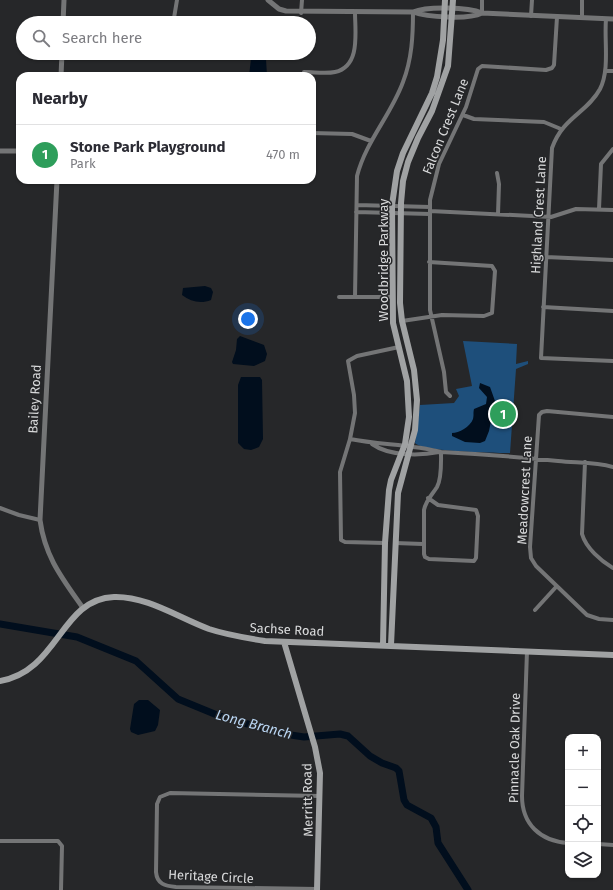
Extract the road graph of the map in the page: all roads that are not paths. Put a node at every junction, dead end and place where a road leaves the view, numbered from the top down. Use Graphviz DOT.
graph roads {
  1 [pos="64,0"];
  2 [pos="177,0"];
  3 [pos="268,0"];
  4 [pos="302,0"];
  5 [pos="445,0"];
  6 [pos="453,0"];
  7 [pos="482,0"];
  8 [pos="532,0"];
  9 [pos="582,0"];
  10 [pos="301,12"];
  11 [pos="355,12"];
  12 [pos="413,12"];
  13 [pos="445,12"];
  14 [pos="452,13"];
  15 [pos="482,13"];
  16 [pos="63,16"];
  17 [pos="174,16"];
  18 [pos="531,16"];
  19 [pos="557,17"];
  20 [pos="582,18"];
  21 [pos="606,19"];
  22 [pos="613,19"];
  23 [pos="62,60"];
  24 [pos="605,70"];
  25 [pos="613,71"];
  26 [pos="61,72"];
  27 [pos="304,72"];
  28 [pos="463,115"];
  29 [pos="562,129"];
  30 [pos="316,133"];
  31 [pos="370,141"];
  32 [pos="613,149"];
  33 [pos="0,151"];
  34 [pos="16,151"];
  35 [pos="497,173"];
  36 [pos="57,184"];
  37 [pos="356,205"];
  38 [pos="392,205"];
  39 [pos="401,205"];
  40 [pos="599,209"];
  41 [pos="430,210"];
  42 [pos="613,210"];
  43 [pos="356,212"];
  44 [pos="392,212"];
  45 [pos="400,213"];
  46 [pos="498,214"];
  47 [pos="548,216"];
  48 [pos="546,257"];
  49 [pos="613,260"];
  50 [pos="429,262"];
  51 [pos="339,297"];
  52 [pos="355,297"];
  53 [pos="392,297"];
  54 [pos="543,307"];
  55 [pos="613,311"];
  56 [pos="431,317"];
  57 [pos="402,321"];
  58 [pos="399,347"];
  59 [pos="613,361"];
  60 [pos="450,396"];
  61 [pos="613,416"];
  62 [pos="350,439"];
  63 [pos="372,443"];
  64 [pos="404,446"];
  65 [pos="411,447"];
  66 [pos="441,452"];
  67 [pos="401,453"];
  68 [pos="409,454"];
  69 [pos="536,458"];
  70 [pos="586,462"];
  71 [pos="613,467"];
  72 [pos="428,498"];
  73 [pos="0,508"];
  74 [pos="40,520"];
  75 [pos="385,543"];
  76 [pos="395,543"];
  77 [pos="423,544"];
  78 [pos="613,568"];
  79 [pos="556,587"];
  80 [pos="83,608"];
  81 [pos="535,610"];
  82 [pos="613,620"];
  83 [pos="284,642"];
  84 [pos="383,645"];
  85 [pos="390,645"];
  86 [pos="527,651"];
  87 [pos="613,655"];
  88 [pos="0,681"];
  89 [pos="320,796"];
  90 [pos="0,841"];
  91 [pos="565,843"];
  92 [pos="601,844"];
  93 [pos="613,845"];
  94 [pos="61,890"];
  95 [pos="317,890"];
  1 -- 16 [label="street"];
  2 -- 17 [label="street"];
  3 -- 10 [label="street"];
  4 -- 10 [label="street"];
  5 -- 13 [label="main road, Woodbridge Parkway"];
  6 -- 14 [label="main road, Woodbridge Parkway"];
  7 -- 15 [label="street"];
  8 -- 18 [label="street"];
  9 -- 20 [label="street"];
  10 -- 11 [label="street"];
  11 -- 12 [label="street"];
  11 -- 27 [label="street"];
  12 -- 13 [label="street"];
  12 -- 31 [label="street"];
  13 -- 14 [label="street"];
  13 -- 38 [label="main road, Woodbridge Parkway"];
  14 -- 15 [label="street"];
  14 -- 39 [label="main road, Woodbridge Parkway"];
  15 -- 18 [label="street"];
  18 -- 19 [label="street"];
  19 -- 20 [label="street"];
  19 -- 28 [label="street, Falcon Crest Lane"];
  20 -- 21 [label="street"];
  21 -- 22 [label="street"];
  21 -- 24 [label="street, Highland Crest Lane"];
  23 -- 26 [label="street"];
  24 -- 25 [label="street"];
  24 -- 29 [label="street, Highland Crest Lane"];
  28 -- 29 [label="street"];
  28 -- 41 [label="street, Falcon Crest Lane"];
  29 -- 47 [label="street, Highland Crest Lane"];
  30 -- 31 [label="street"];
  31 -- 37 [label="street"];
  32 -- 40 [label="street"];
  33 -- 34 [label="street"];
  35 -- 46 [label="street"];
  36 -- 74 [label="street, Bailey Road"];
  37 -- 38 [label="street"];
  37 -- 43 [label="street"];
  38 -- 39 [label="street"];
  38 -- 44 [label="main road, Woodbridge Parkway"];
  39 -- 41 [label="street"];
  39 -- 45 [label="main road, Woodbridge Parkway"];
  40 -- 42 [label="street"];
  40 -- 47 [label="street"];
  41 -- 45 [label="street"];
  41 -- 46 [label="street"];
  41 -- 50 [label="street, Falcon Crest Lane"];
  43 -- 44 [label="street"];
  43 -- 52 [label="street"];
  44 -- 45 [label="street"];
  44 -- 53 [label="main road, Woodbridge Parkway"];
  45 -- 57 [label="main road, Woodbridge Parkway"];
  46 -- 47 [label="street"];
  47 -- 48 [label="street, Highland Crest Lane"];
  48 -- 49 [label="street"];
  48 -- 54 [label="street, Highland Crest Lane"];
  50 -- 56 [label="street, Falcon Crest Lane"];
  50 -- 56 [label="street"];
  51 -- 52 [label="street"];
  52 -- 53 [label="street"];
  53 -- 58 [label="main road, Woodbridge Parkway"];
  54 -- 55 [label="street"];
  54 -- 59 [label="street, Highland Crest Lane"];
  56 -- 57 [label="street"];
  56 -- 60 [label="street, Falcon Crest Lane"];
  57 -- 65 [label="main road, Woodbridge Parkway"];
  58 -- 62 [label="street"];
  58 -- 64 [label="main road, Woodbridge Parkway"];
  61 -- 69 [label="street, Meadowcrest Lane"];
  62 -- 63 [label="street"];
  62 -- 75 [label="street"];
  63 -- 64 [label="street"];
  63 -- 67 [label="street"];
  64 -- 65 [label="street"];
  64 -- 67 [label="main road, Woodbridge Parkway"];
  65 -- 66 [label="street"];
  65 -- 68 [label="main road, Woodbridge Parkway"];
  66 -- 68 [label="street"];
  66 -- 69 [label="street"];
  66 -- 72 [label="street"];
  67 -- 68 [label="street"];
  67 -- 75 [label="main road, Woodbridge Parkway"];
  68 -- 76 [label="main road, Woodbridge Parkway"];
  69 -- 70 [label="street"];
  69 -- 79 [label="street, Meadowcrest Lane"];
  70 -- 71 [label="street"];
  70 -- 78 [label="street"];
  72 -- 77 [label="street"];
  72 -- 77 [label="street"];
  73 -- 74 [label="street"];
  74 -- 80 [label="street, Bailey Road"];
  75 -- 84 [label="main road, Woodbridge Parkway"];
  76 -- 77 [label="street"];
  76 -- 85 [label="main road, Woodbridge Parkway"];
  79 -- 81 [label="street"];
  79 -- 82 [label="street, Meadowcrest Lane"];
  80 -- 83 [label="main road, Sachse Road"];
  80 -- 88 [label="main road, Sachse Road"];
  83 -- 84 [label="main road, Sachse Road"];
  83 -- 89 [label="main road, Merritt Road"];
  84 -- 85 [label="main road, Sachse Road"];
  85 -- 86 [label="main road, Sachse Road"];
  86 -- 87 [label="main road, Sachse Road"];
  86 -- 91 [label="street, Pinnacle Oak Drive"];
  89 -- 95 [label="main road, Merritt Road"];
  89 -- 95 [label="street, Heritage Circle"];
  90 -- 94 [label="street"];
  92 -- 93 [label="street"];
}
